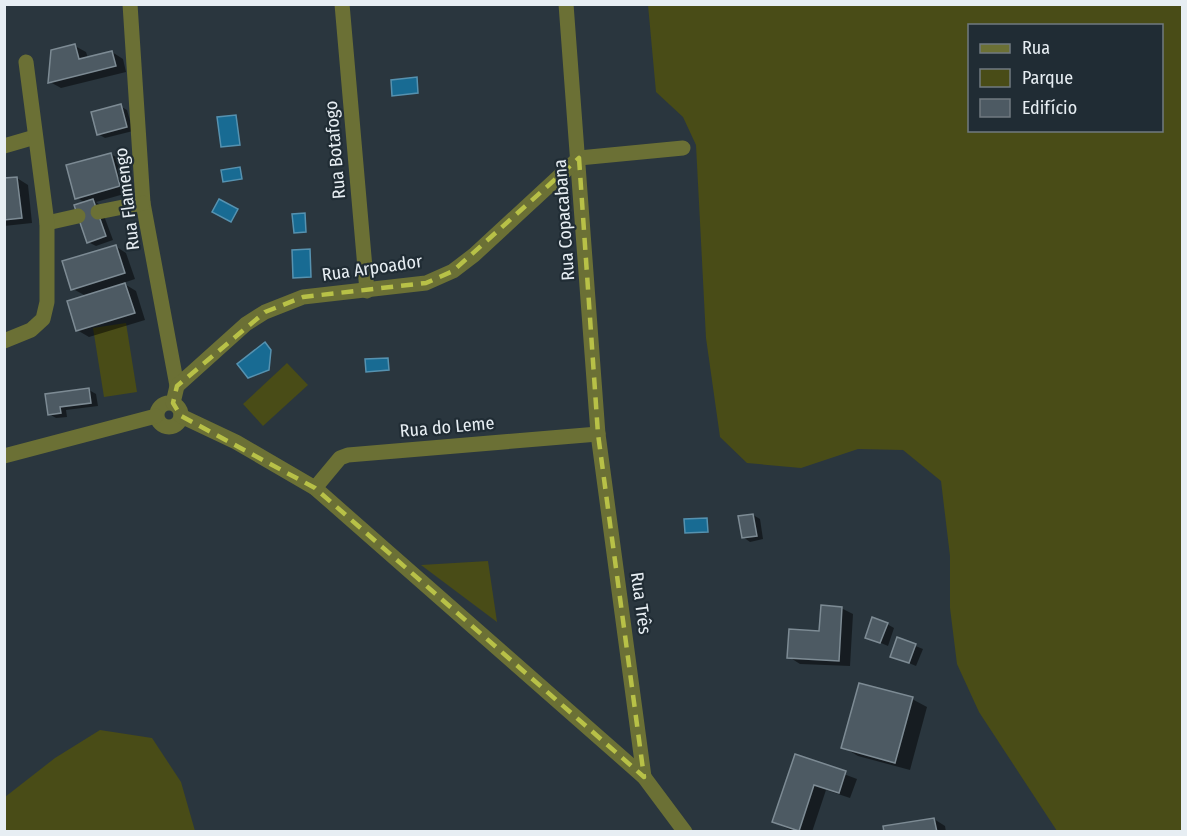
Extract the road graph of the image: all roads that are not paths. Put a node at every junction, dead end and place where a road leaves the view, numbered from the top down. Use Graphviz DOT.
graph roads {
  1 [pos="130,4"];
  2 [pos="342,4"];
  3 [pos="566,4"];
  4 [pos="26,62"];
  5 [pos="35,136"];
  6 [pos="4,146"];
  7 [pos="683,148"];
  8 [pos="579,158"];
  9 [pos="143,203"];
  10 [pos="98,212"];
  11 [pos="78,216"];
  12 [pos="47,223"];
  13 [pos="368,291"];
  14 [pos="4,341"];
  15 [pos="177,386"];
  16 [pos="177,410"];
  17 [pos="156,416"];
  18 [pos="598,434"];
  19 [pos="4,456"];
  20 [pos="315,488"];
  21 [pos="644,777"];
  22 [pos="685,831"];
  1 -- 9 [label="street, Rua Flamengo"];
  2 -- 13 [label="street, Rua Botafogo"];
  3 -- 8 [label="street, Rua Copacabana"];
  4 -- 5 [label="street"];
  5 -- 6 [label="street"];
  5 -- 12 [label="street"];
  7 -- 8 [label="street"];
  8 -- 13 [label="street, Rua Arpoador"];
  8 -- 18 [label="street, Rua Copacabana"];
  9 -- 10 [label="street"];
  9 -- 15 [label="street, Rua Flamengo"];
  11 -- 12 [label="street"];
  12 -- 14 [label="street"];
  13 -- 15 [label="street, Rua Arpoador"];
  15 -- 16 [label="street"];
  16 -- 17 [label="street"];
  16 -- 17 [label="street"];
  16 -- 20 [label="street"];
  17 -- 19 [label="street"];
  18 -- 20 [label="street, Rua do Leme"];
  18 -- 21 [label="street, Rua Três"];
  20 -- 21 [label="street"];
  21 -- 22 [label="street"];
}
